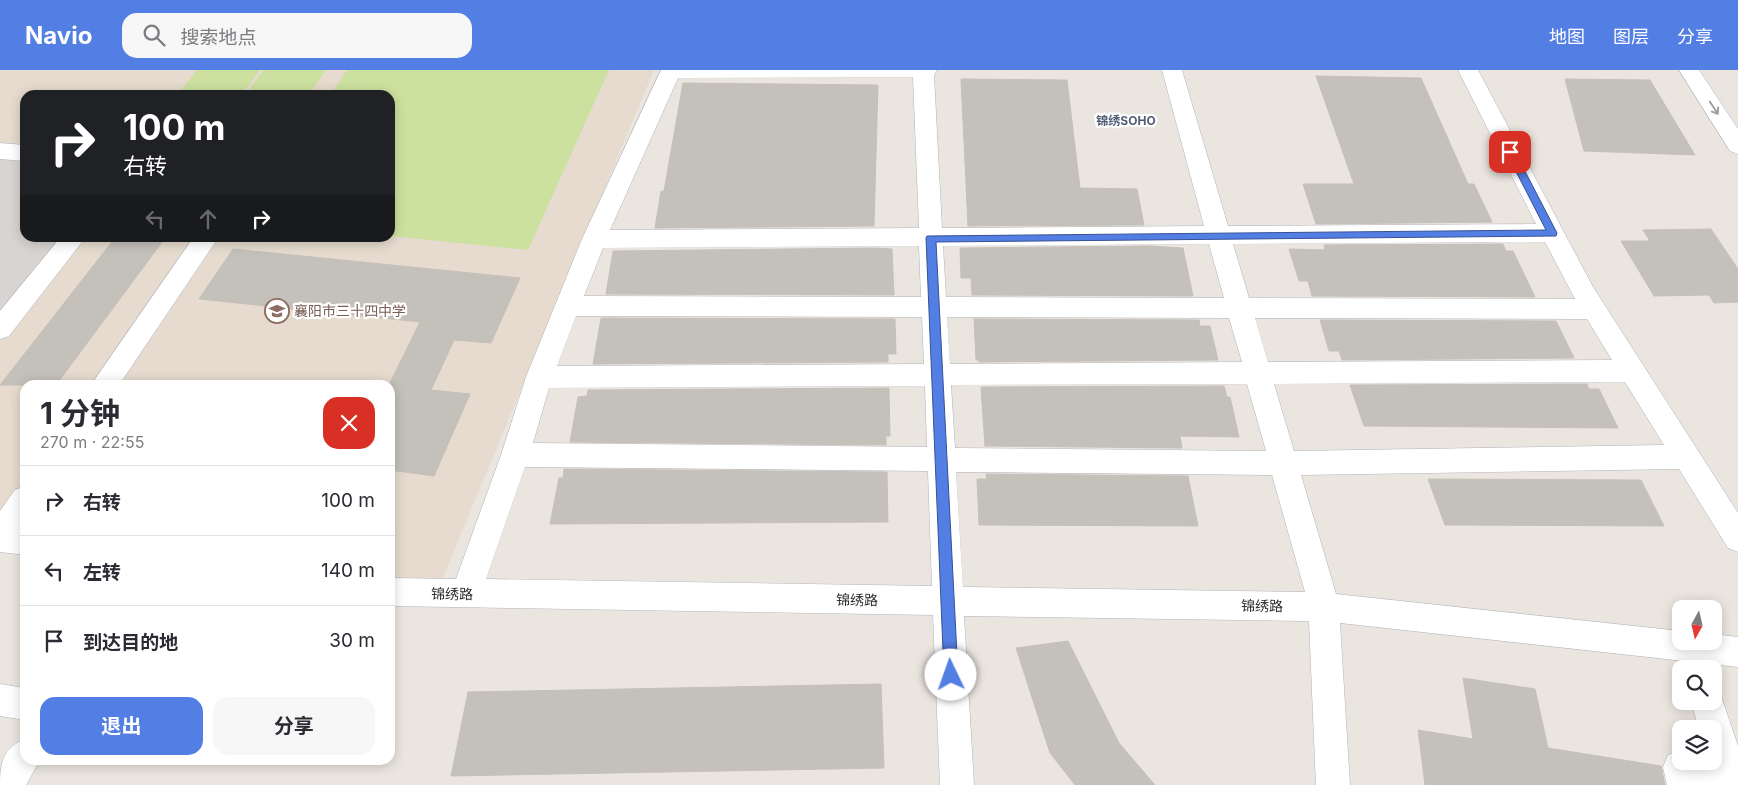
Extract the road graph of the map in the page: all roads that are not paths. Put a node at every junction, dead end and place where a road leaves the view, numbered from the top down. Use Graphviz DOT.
graph roads {
  1 [pos="671,70"];
  2 [pos="925,70"];
  3 [pos="1172,70"];
  4 [pos="1468,70"];
  5 [pos="1689,70"];
  6 [pos="1738,146"];
  7 [pos="0,151"];
  8 [pos="20,153"];
  9 [pos="1552,233"];
  10 [pos="1219,236"];
  11 [pos="930,238"];
  12 [pos="594,239"];
  13 [pos="70,242"];
  14 [pos="203,242"];
  15 [pos="568,306"];
  16 [pos="934,306"];
  17 [pos="1239,308"];
  18 [pos="1594,310"];
  19 [pos="0,329"];
  20 [pos="1633,371"];
  21 [pos="1258,373"];
  22 [pos="937,375"];
  23 [pos="539,377"];
  24 [pos="107,380"];
  25 [pos="515,455"];
  26 [pos="1686,457"];
  27 [pos="940,459"];
  28 [pos="1284,463"];
  29 [pos="20,507"];
  30 [pos="0,537"];
  31 [pos="1738,539"];
  32 [pos="20,541"];
  33 [pos="395,592"];
  34 [pos="466,594"];
  35 [pos="947,601"];
  36 [pos="1324,607"];
  37 [pos="1738,652"];
  38 [pos="1694,658"];
  39 [pos="0,700"];
  40 [pos="20,703"];
  41 [pos="1710,710"];
  42 [pos="20,764"];
  43 [pos="1734,778"];
  44 [pos="7,785"];
  45 [pos="957,785"];
  46 [pos="1334,785"];
  47 [pos="1684,785"];
  1 -- 2 [label="street"];
  1 -- 12 [label="street"];
  2 -- 11 [label="street"];
  3 -- 10 [label="street"];
  4 -- 9 [label="street"];
  5 -- 6 [label="street, one-way"];
  7 -- 8 [label="street"];
  9 -- 10 [label="street"];
  9 -- 18 [label="street"];
  10 -- 11 [label="street"];
  10 -- 17 [label="street"];
  11 -- 12 [label="street"];
  11 -- 16 [label="street"];
  12 -- 15 [label="street"];
  13 -- 19 [label="street"];
  14 -- 24 [label="street"];
  15 -- 16 [label="street"];
  15 -- 23 [label="street"];
  16 -- 17 [label="street"];
  16 -- 22 [label="street"];
  17 -- 18 [label="street"];
  17 -- 21 [label="street"];
  18 -- 20 [label="street"];
  20 -- 21 [label="street"];
  20 -- 26 [label="street"];
  21 -- 22 [label="street"];
  21 -- 28 [label="street"];
  22 -- 23 [label="street"];
  22 -- 27 [label="street"];
  23 -- 25 [label="street"];
  25 -- 27 [label="street"];
  25 -- 34 [label="street"];
  26 -- 28 [label="street"];
  26 -- 31 [label="street"];
  27 -- 28 [label="street"];
  27 -- 35 [label="street"];
  28 -- 36 [label="street"];
  29 -- 30 [label="street"];
  30 -- 32 [label="street"];
  33 -- 34 [label="street, 锦绣路"];
  34 -- 35 [label="street, 锦绣路"];
  35 -- 36 [label="street, 锦绣路"];
  35 -- 45 [label="street"];
  36 -- 38 [label="street, 锦绣路"];
  36 -- 46 [label="street"];
  37 -- 38 [label="street, 锦绣路"];
  39 -- 40 [label="street"];
  41 -- 43 [label="street"];
  42 -- 44 [label="street"];
  43 -- 47 [label="street"];
}
